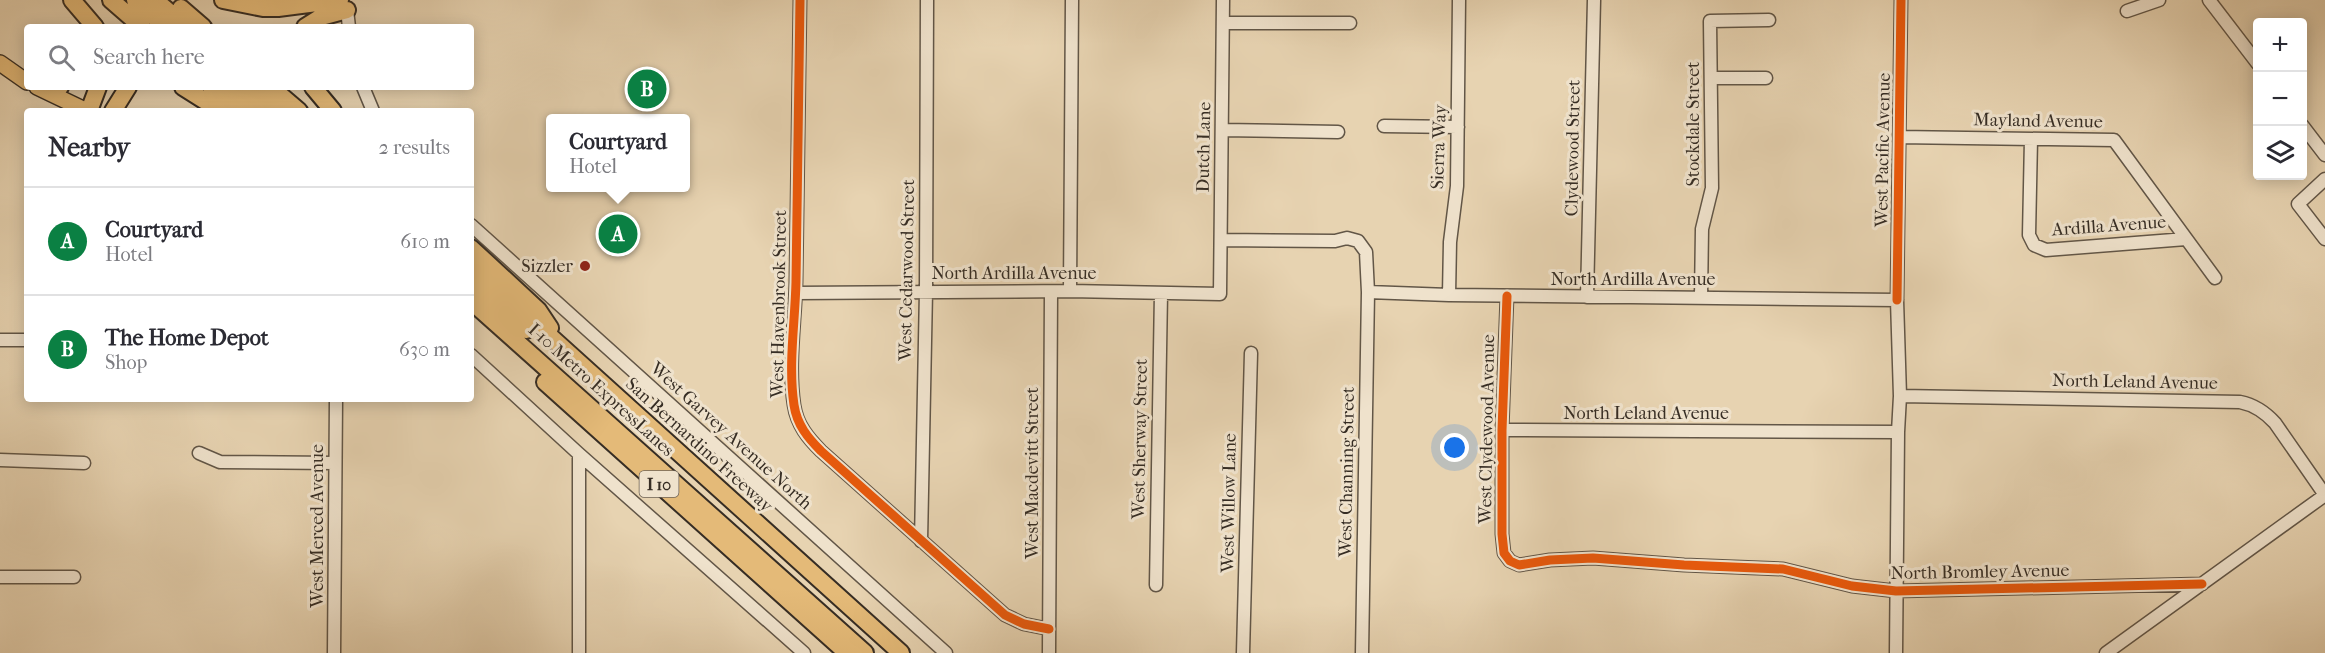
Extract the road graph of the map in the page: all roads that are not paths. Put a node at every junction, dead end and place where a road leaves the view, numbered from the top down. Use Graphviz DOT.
graph roads {
  1 [pos="72,0"];
  2 [pos="111,0"];
  3 [pos="135,0"];
  4 [pos="155,0"];
  5 [pos="172,0"];
  6 [pos="223,0"];
  7 [pos="800,0"];
  8 [pos="927,0"];
  9 [pos="1072,0"];
  10 [pos="1223,0"];
  11 [pos="1459,0"];
  12 [pos="1594,0"];
  13 [pos="1901,0"];
  14 [pos="2159,0"];
  15 [pos="2209,0"];
  16 [pos="344,3"];
  17 [pos="2127,11"];
  18 [pos="1769,20"];
  19 [pos="1223,23"];
  20 [pos="1350,23"];
  21 [pos="92,24"];
  22 [pos="139,24"];
  23 [pos="162,24"];
  24 [pos="183,24"];
  25 [pos="200,24"];
  26 [pos="310,24"];
  27 [pos="348,24"];
  28 [pos="2253,57"];
  29 [pos="0,63"];
  30 [pos="1711,78"];
  31 [pos="1766,78"];
  32 [pos="24,80"];
  33 [pos="43,90"];
  34 [pos="97,90"];
  35 [pos="126,90"];
  36 [pos="188,90"];
  37 [pos="214,90"];
  38 [pos="236,90"];
  39 [pos="257,90"];
  40 [pos="274,90"];
  41 [pos="315,90"];
  42 [pos="364,90"];
  43 [pos="82,108"];
  44 [pos="89,108"];
  45 [pos="115,108"];
  46 [pos="216,108"];
  47 [pos="235,108"];
  48 [pos="257,108"];
  49 [pos="278,108"];
  50 [pos="296,108"];
  51 [pos="330,108"];
  52 [pos="372,108"];
  53 [pos="1384,126"];
  54 [pos="2303,126"];
  55 [pos="1458,127"];
  56 [pos="1222,130"];
  57 [pos="1338,132"];
  58 [pos="1899,137"];
  59 [pos="2031,139"];
  60 [pos="2325,155"];
  61 [pos="2325,179"];
  62 [pos="474,228"];
  63 [pos="2186,239"];
  64 [pos="2325,239"];
  65 [pos="1221,240"];
  66 [pos="474,252"];
  67 [pos="474,268"];
  68 [pos="2215,278"];
  69 [pos="474,284"];
  70 [pos="926,291"];
  71 [pos="1070,291"];
  72 [pos="1368,292"];
  73 [pos="796,293"];
  74 [pos="1051,293"];
  75 [pos="1161,293"];
  76 [pos="1220,294"];
  77 [pos="1449,295"];
  78 [pos="1507,296"];
  79 [pos="1587,297"];
  80 [pos="1701,297"];
  81 [pos="1897,300"];
  82 [pos="474,304"];
  83 [pos="474,318"];
  84 [pos="0,340"];
  85 [pos="24,340"];
  86 [pos="564,349"];
  87 [pos="1251,353"];
  88 [pos="474,358"];
  89 [pos="1900,396"];
  90 [pos="336,402"];
  91 [pos="1502,430"];
  92 [pos="1898,432"];
  93 [pos="199,453"];
  94 [pos="579,454"];
  95 [pos="0,460"];
  96 [pos="84,463"];
  97 [pos="335,463"];
  98 [pos="2325,495"];
  99 [pos="921,541"];
  100 [pos="1510,561"];
  101 [pos="0,577"];
  102 [pos="74,577"];
  103 [pos="2202,584"];
  104 [pos="1156,585"];
  105 [pos="1896,591"];
  106 [pos="1049,629"];
  107 [pos="334,653"];
  108 [pos="579,653"];
  109 [pos="804,653"];
  110 [pos="847,653"];
  111 [pos="865,653"];
  112 [pos="886,653"];
  113 [pos="901,653"];
  114 [pos="946,653"];
  115 [pos="1049,653"];
  116 [pos="1243,653"];
  117 [pos="1362,653"];
  118 [pos="1896,653"];
  119 [pos="2106,653"];
  1 -- 21 [label="highway"];
  2 -- 22 [label="highway"];
  3 -- 23 [label="highway"];
  4 -- 24 [label="highway"];
  5 -- 25 [label="highway"];
  6 -- 16 [label="highway"];
  7 -- 73 [label="street, West Havenbrook Street"];
  8 -- 70 [label="street, West Cedarwood Street"];
  9 -- 71 [label="street"];
  10 -- 19 [label="street, Dutch Lane"];
  11 -- 55 [label="street, Sierra Way"];
  12 -- 79 [label="street, Clydewood Street"];
  13 -- 58 [label="street, West Pacific Avenue"];
  14 -- 17 [label="street"];
  15 -- 28 [label="street"];
  16 -- 26 [label="highway"];
  16 -- 27 [label="street"];
  18 -- 30 [label="street, Stockdale Street"];
  19 -- 20 [label="street"];
  19 -- 56 [label="street, Dutch Lane"];
  29 -- 32 [label="main road"];
  30 -- 31 [label="street"];
  30 -- 80 [label="street, Stockdale Street"];
  33 -- 43 [label="main road"];
  34 -- 44 [label="highway"];
  35 -- 45 [label="highway"];
  36 -- 46 [label="highway"];
  37 -- 47 [label="highway"];
  38 -- 48 [label="highway"];
  39 -- 49 [label="highway"];
  40 -- 50 [label="highway"];
  41 -- 51 [label="highway"];
  42 -- 52 [label="street"];
  53 -- 55 [label="street"];
  54 -- 60 [label="street"];
  55 -- 77 [label="street, Sierra Way"];
  56 -- 57 [label="street"];
  56 -- 65 [label="street, Dutch Lane"];
  58 -- 59 [label="street, Mayland Avenue"];
  58 -- 81 [label="street, West Pacific Avenue"];
  59 -- 63 [label="street, Mayland Avenue"];
  59 -- 63 [label="street, Ardilla Avenue"];
  61 -- 64 [label="street"];
  62 -- 114 [label="street, West Garvey Avenue North"];
  63 -- 68 [label="street, Mayland Avenue"];
  65 -- 72 [label="street, West Channing Street"];
  65 -- 76 [label="street, Dutch Lane"];
  66 -- 86 [label="highway"];
  67 -- 86 [label="highway, San Bernardino Freeway / I 10"];
  69 -- 112 [label="highway, I-10 Metro ExpressLanes"];
  70 -- 73 [label="street, North Ardilla Avenue"];
  70 -- 74 [label="street, North Ardilla Avenue"];
  70 -- 99 [label="street, West Cedarwood Street"];
  71 -- 74 [label="street, North Ardilla Avenue"];
  71 -- 75 [label="street, North Ardilla Avenue"];
  72 -- 77 [label="street, North Ardilla Avenue"];
  72 -- 117 [label="street, West Channing Street"];
  73 -- 99 [label="street, West Havenbrook Street"];
  74 -- 106 [label="street, West Macdevitt Street"];
  75 -- 76 [label="street, North Ardilla Avenue"];
  75 -- 104 [label="street, West Sherway Street"];
  77 -- 78 [label="street, North Ardilla Avenue"];
  78 -- 79 [label="street, North Ardilla Avenue"];
  78 -- 91 [label="street, West Clydewood Avenue"];
  79 -- 80 [label="street, North Ardilla Avenue"];
  80 -- 81 [label="street, North Ardilla Avenue"];
  81 -- 89 [label="street, West Pacific Avenue"];
  82 -- 111 [label="highway, I-10 Metro ExpressLanes"];
  83 -- 110 [label="highway, I 10"];
  84 -- 85 [label="street"];
  86 -- 113 [label="highway, San Bernardino Freeway / I 10"];
  87 -- 116 [label="street, West Willow Lane"];
  88 -- 94 [label="street"];
  89 -- 92 [label="street, West Pacific Avenue"];
  89 -- 98 [label="street, North Leland Avenue"];
  90 -- 97 [label="street, West Merced Avenue"];
  91 -- 92 [label="street, North Leland Avenue"];
  91 -- 100 [label="street, West Clydewood Avenue"];
  92 -- 105 [label="street, West Pacific Avenue"];
  93 -- 97 [label="street"];
  94 -- 108 [label="street"];
  94 -- 109 [label="street"];
  95 -- 96 [label="street"];
  97 -- 107 [label="street, West Merced Avenue"];
  98 -- 103 [label="street"];
  99 -- 106 [label="street, West Havenbrook Street"];
  100 -- 105 [label="street, North Bromley Avenue"];
  101 -- 102 [label="street"];
  103 -- 105 [label="street, North Bromley Avenue"];
  103 -- 119 [label="street"];
  105 -- 118 [label="street, West Pacific Avenue"];
  106 -- 115 [label="street, West Macdevitt Street"];
}
